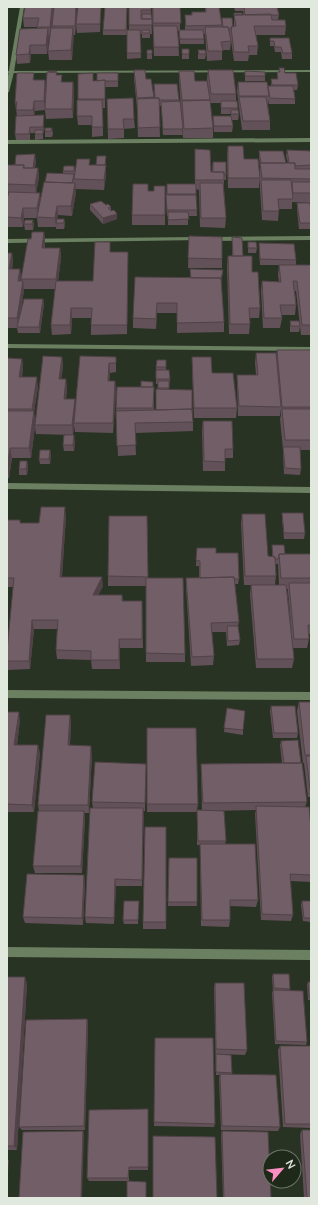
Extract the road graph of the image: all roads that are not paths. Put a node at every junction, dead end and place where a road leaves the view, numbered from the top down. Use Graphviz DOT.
graph roads {
  1 [pos="22,7"];
  2 [pos="10,72"];
  3 [pos="311,72"];
  4 [pos="7,92"];
  5 [pos="311,140"];
  6 [pos="7,142"];
  7 [pos="311,238"];
  8 [pos="7,241"];
  9 [pos="7,346"];
  10 [pos="311,349"];
  11 [pos="7,486"];
  12 [pos="311,490"];
  13 [pos="7,694"];
  14 [pos="311,696"];
  15 [pos="7,952"];
  16 [pos="311,955"];
  1 -- 2 [label="street"];
  2 -- 3 [label="street"];
  2 -- 4 [label="street"];
  5 -- 6 [label="street"];
  7 -- 8 [label="street"];
  9 -- 10 [label="street"];
  11 -- 12 [label="street"];
  13 -- 14 [label="street"];
  15 -- 16 [label="street"];
}
